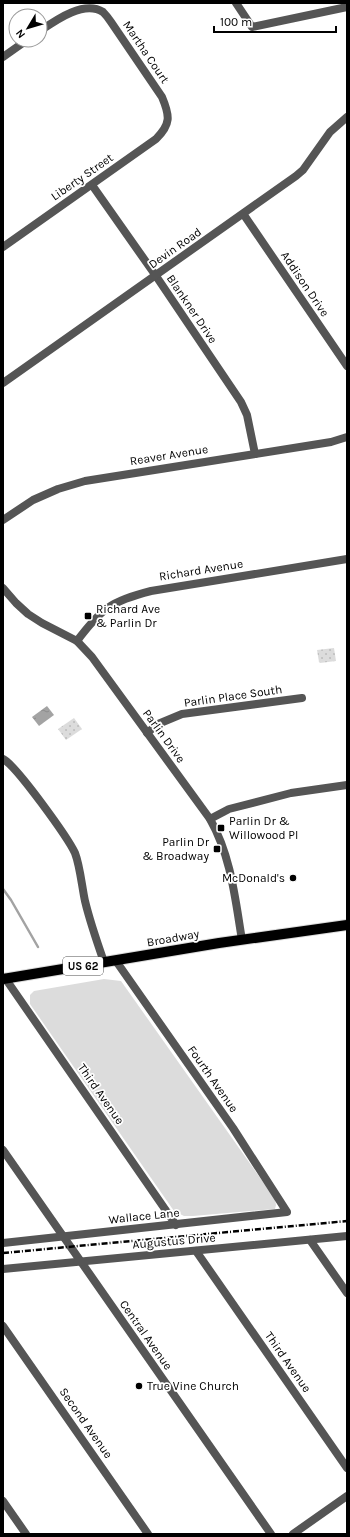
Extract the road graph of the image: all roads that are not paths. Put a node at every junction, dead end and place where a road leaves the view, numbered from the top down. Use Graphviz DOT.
graph roads {
  1 [pos="236,3"];
  2 [pos="92,5"];
  3 [pos="347,7"];
  4 [pos="48,25"];
  5 [pos="16,48"];
  6 [pos="3,57"];
  7 [pos="347,117"];
  8 [pos="168,120"];
  9 [pos="92,185"];
  10 [pos="244,215"];
  11 [pos="4,245"];
  12 [pos="156,276"];
  13 [pos="347,366"];
  14 [pos="3,383"];
  15 [pos="347,437"];
  16 [pos="255,454"];
  17 [pos="3,520"];
  18 [pos="347,559"];
  19 [pos="3,588"];
  20 [pos="77,641"];
  21 [pos="302,698"];
  22 [pos="147,733"];
  23 [pos="3,759"];
  24 [pos="347,785"];
  25 [pos="210,819"];
  26 [pos="347,926"];
  27 [pos="242,940"];
  28 [pos="116,961"];
  29 [pos="104,962"];
  30 [pos="4,979"];
  31 [pos="3,1150"];
  32 [pos="287,1212"];
  33 [pos="176,1224"];
  34 [pos="347,1236"];
  35 [pos="62,1237"];
  36 [pos="310,1240"];
  37 [pos="3,1243"];
  38 [pos="196,1251"];
  39 [pos="80,1262"];
  40 [pos="3,1269"];
  41 [pos="347,1293"];
  42 [pos="3,1326"];
  43 [pos="347,1468"];
  44 [pos="347,1496"];
  45 [pos="3,1500"];
  46 [pos="26,1534"];
  47 [pos="148,1534"];
  48 [pos="271,1534"];
  49 [pos="293,1534"];
  1 -- 3 [label="street"];
  2 -- 4 [label="street"];
  2 -- 8 [label="street, Martha Court"];
  5 -- 6 [label="street"];
  7 -- 10 [label="street, Devin Road"];
  8 -- 9 [label="street, Liberty Street"];
  9 -- 11 [label="street, Liberty Street"];
  9 -- 12 [label="street, Blankner Drive"];
  10 -- 12 [label="street, Devin Road"];
  10 -- 13 [label="street, Addison Drive"];
  12 -- 14 [label="street, Devin Road"];
  12 -- 16 [label="street, Blankner Drive"];
  15 -- 16 [label="street, Reaver Avenue"];
  16 -- 17 [label="street, Reaver Avenue"];
  18 -- 20 [label="street, Richard Avenue"];
  19 -- 20 [label="street, Parlin Drive"];
  20 -- 22 [label="street, Parlin Drive"];
  21 -- 22 [label="street, Parlin Place South"];
  22 -- 25 [label="street, Parlin Drive"];
  23 -- 29 [label="street"];
  24 -- 25 [label="street"];
  25 -- 27 [label="street, Parlin Drive"];
  26 -- 27 [label="main road, Broadway / US 62"];
  27 -- 28 [label="main road, Broadway / US 62"];
  28 -- 29 [label="main road, Broadway / US 62"];
  28 -- 32 [label="street, Fourth Avenue"];
  29 -- 30 [label="main road, Broadway / US 62"];
  30 -- 33 [label="street, Third Avenue"];
  31 -- 35 [label="street, Central Avenue"];
  32 -- 33 [label="street, Wallace Lane"];
  33 -- 35 [label="street, Wallace Lane"];
  34 -- 36 [label="street, Augustus Drive"];
  35 -- 37 [label="street, Wallace Lane"];
  35 -- 39 [label="street, Central Avenue"];
  36 -- 38 [label="street, Augustus Drive"];
  36 -- 41 [label="street"];
  38 -- 39 [label="street, Augustus Drive"];
  38 -- 43 [label="street, Third Avenue"];
  39 -- 40 [label="street, Augustus Drive"];
  39 -- 48 [label="street, Central Avenue"];
  42 -- 47 [label="street, Second Avenue"];
  44 -- 49 [label="street"];
  45 -- 46 [label="street"];
}
